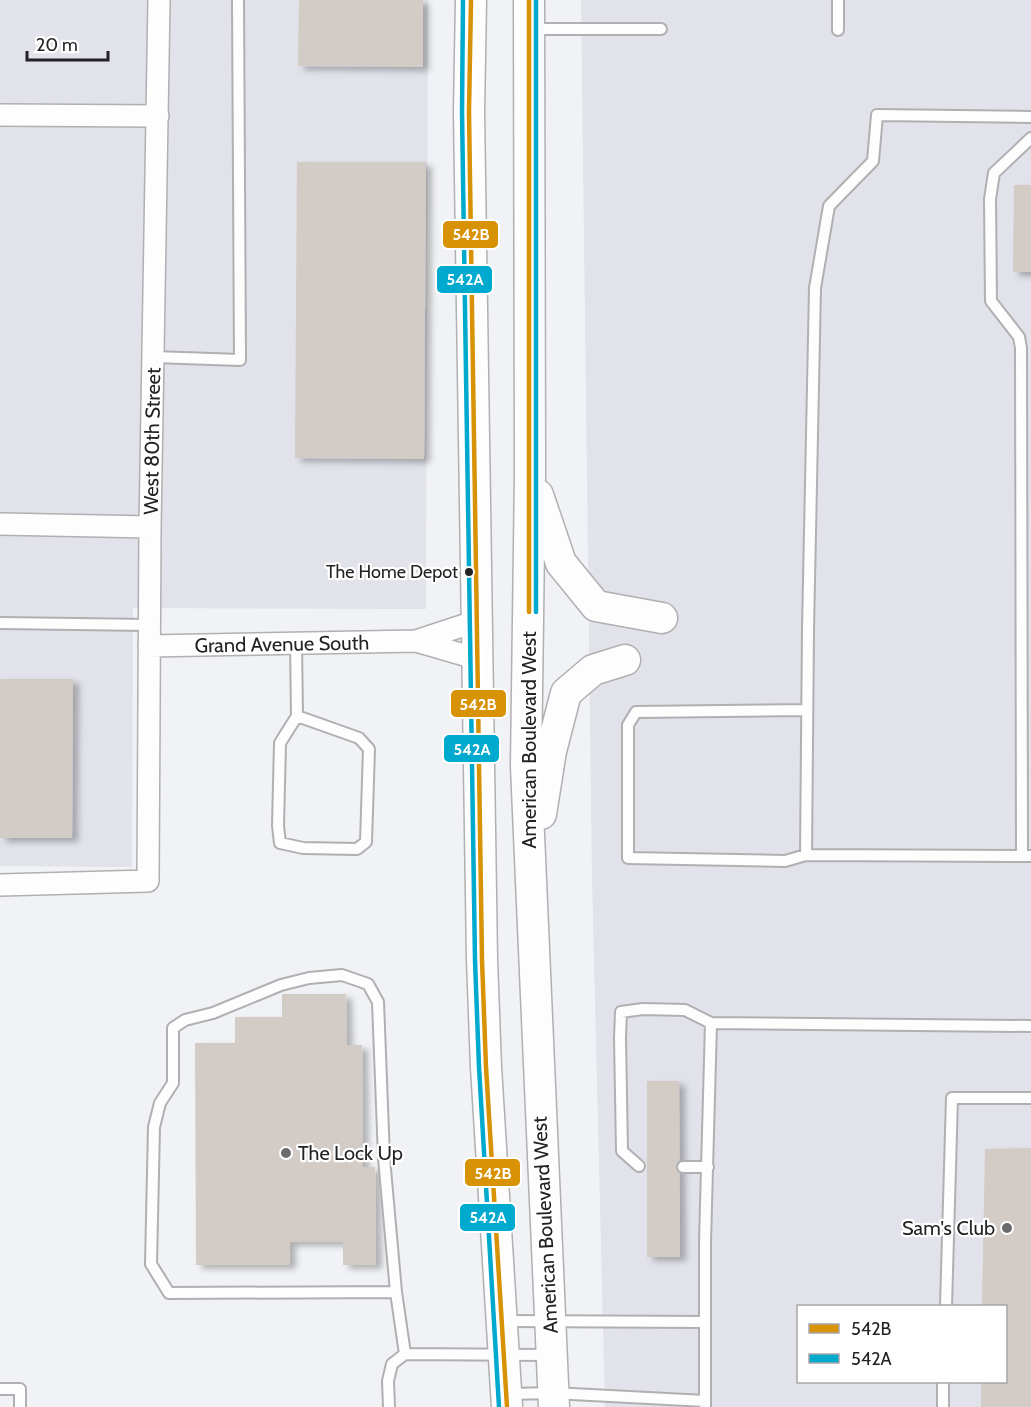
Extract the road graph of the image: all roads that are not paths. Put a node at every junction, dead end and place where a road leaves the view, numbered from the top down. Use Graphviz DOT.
graph roads {
  1 [pos="159,0"];
  2 [pos="238,0"];
  3 [pos="471,0"];
  4 [pos="838,0"];
  5 [pos="529,14"];
  6 [pos="661,29"];
  7 [pos="838,30"];
  8 [pos="0,115"];
  9 [pos="158,116"];
  10 [pos="1031,117"];
  11 [pos="1031,138"];
  12 [pos="154,357"];
  13 [pos="530,472"];
  14 [pos="0,524"];
  15 [pos="150,527"];
  16 [pos="662,618"];
  17 [pos="477,621"];
  18 [pos="0,623"];
  19 [pos="150,635"];
  20 [pos="416,642"];
  21 [pos="296,643"];
  22 [pos="478,658"];
  23 [pos="625,660"];
  24 [pos="807,710"];
  25 [pos="297,716"];
  26 [pos="806,855"];
  27 [pos="1027,856"];
  28 [pos="530,879"];
  29 [pos="0,885"];
  30 [pos="711,1023"];
  31 [pos="1031,1026"];
  32 [pos="1031,1098"];
  33 [pos="639,1166"];
  34 [pos="683,1167"];
  35 [pos="708,1167"];
  36 [pos="396,1292"];
  37 [pos="946,1305"];
  38 [pos="502,1321"];
  39 [pos="549,1322"];
  40 [pos="705,1322"];
  41 [pos="405,1354"];
  42 [pos="551,1355"];
  43 [pos="504,1356"];
  44 [pos="943,1383"];
  45 [pos="0,1389"];
  46 [pos="553,1400"];
  47 [pos="507,1401"];
  48 [pos="705,1404"];
  49 [pos="20,1407"];
  50 [pos="389,1407"];
  51 [pos="943,1407"];
  1 -- 9 [label="street, West 80th Street"];
  2 -- 12 [label="lane"];
  3 -- 17 [label="main road"];
  4 -- 7 [label="lane"];
  5 -- 6 [label="lane"];
  5 -- 13 [label="main road, American Boulevard West"];
  8 -- 9 [label="street"];
  9 -- 12 [label="street, West 80th Street"];
  10 -- 24 [label="lane"];
  11 -- 27 [label="lane"];
  12 -- 15 [label="street, West 80th Street"];
  13 -- 16 [label="main road"];
  13 -- 28 [label="main road, American Boulevard West"];
  14 -- 15 [label="street"];
  15 -- 19 [label="street, West 80th Street"];
  17 -- 20 [label="street, Grand Avenue South"];
  17 -- 22 [label="main road"];
  18 -- 19 [label="lane"];
  19 -- 21 [label="street, Grand Avenue South"];
  19 -- 29 [label="street, West 80th Street"];
  20 -- 21 [label="street, Grand Avenue South"];
  20 -- 22 [label="street, Grand Avenue South"];
  21 -- 25 [label="lane"];
  22 -- 38 [label="main road"];
  23 -- 28 [label="main road"];
  24 -- 26 [label="lane"];
  24 -- 26 [label="lane"];
  25 -- 25 [label="lane"];
  26 -- 27 [label="lane"];
  28 -- 39 [label="main road, American Boulevard West"];
  30 -- 31 [label="lane"];
  30 -- 33 [label="lane"];
  30 -- 35 [label="lane"];
  32 -- 37 [label="lane"];
  34 -- 35 [label="lane"];
  35 -- 40 [label="lane"];
  36 -- 36 [label="lane"];
  36 -- 41 [label="lane"];
  38 -- 39 [label="lane"];
  38 -- 43 [label="main road"];
  39 -- 40 [label="lane"];
  39 -- 42 [label="main road, American Boulevard West"];
  40 -- 48 [label="lane"];
  41 -- 43 [label="lane"];
  41 -- 50 [label="lane"];
  42 -- 43 [label="lane"];
  42 -- 46 [label="main road, American Boulevard West"];
  43 -- 47 [label="main road"];
  44 -- 51 [label="lane"];
  45 -- 49 [label="lane"];
  46 -- 47 [label="lane"];
  46 -- 48 [label="lane"];
}
